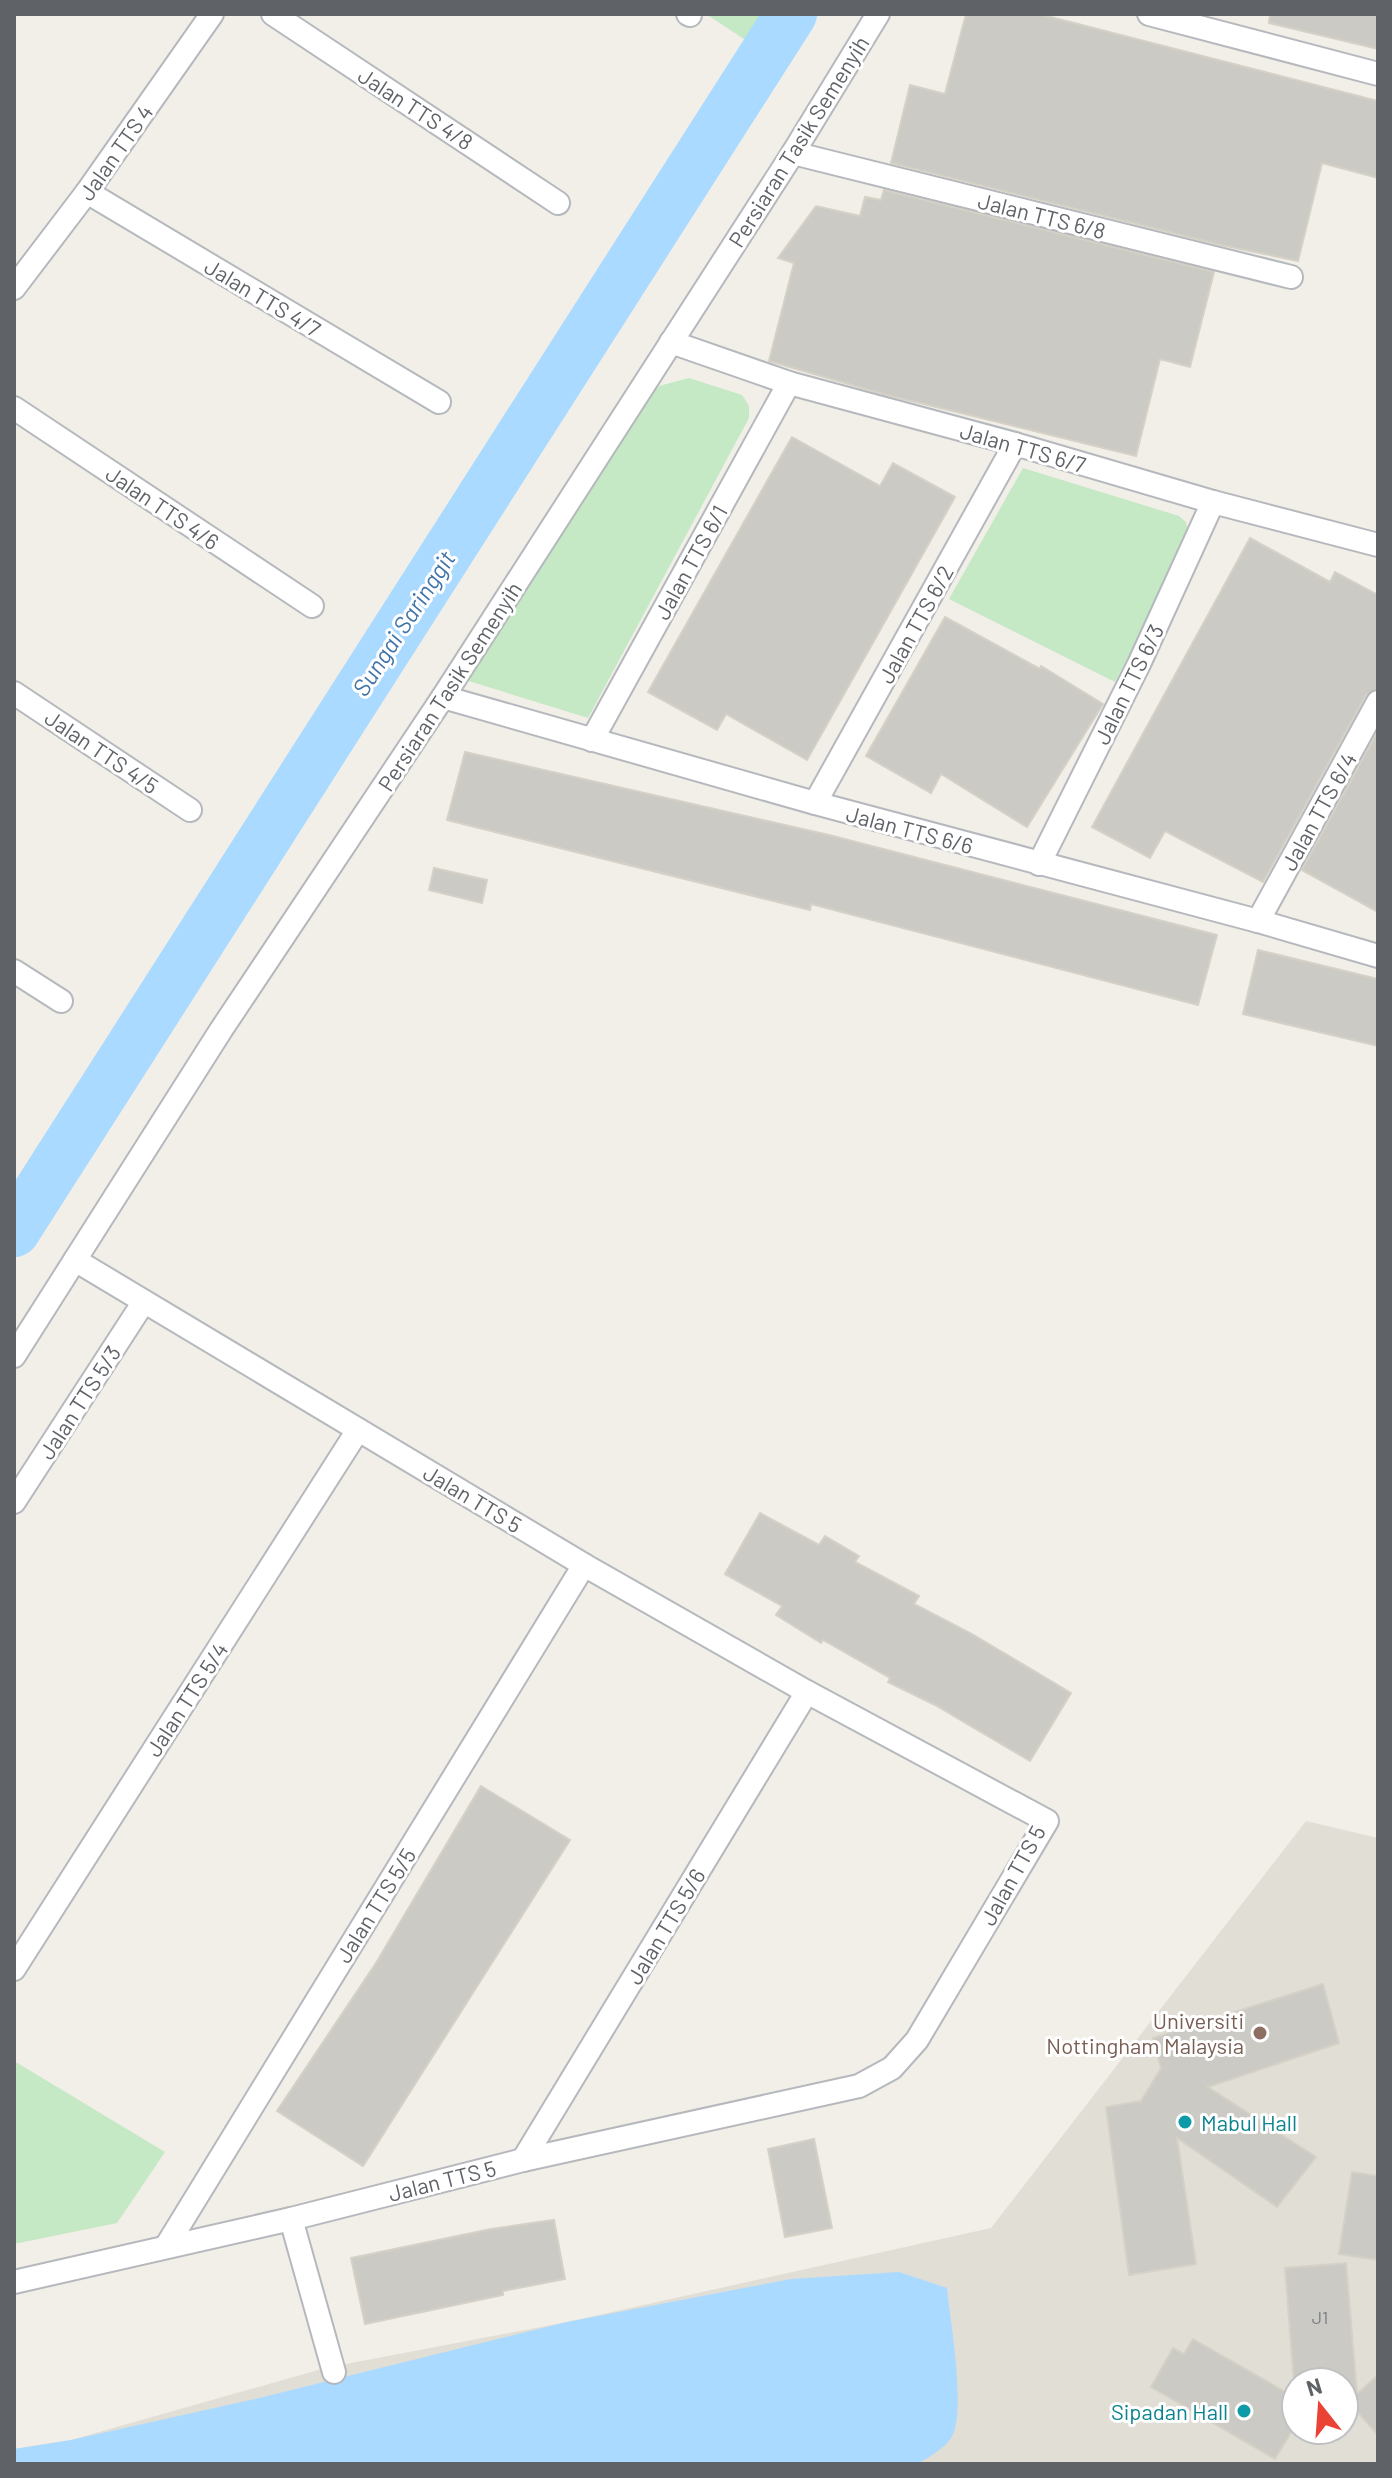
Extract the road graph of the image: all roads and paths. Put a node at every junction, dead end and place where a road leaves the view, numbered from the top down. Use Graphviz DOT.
graph roads {
  1 [pos="212,14"];
  2 [pos="273,14"];
  3 [pos="878,14"];
  4 [pos="1149,14"];
  5 [pos="1378,74"];
  6 [pos="793,153"];
  7 [pos="87,192"];
  8 [pos="558,203"];
  9 [pos="1291,277"];
  10 [pos="14,288"];
  11 [pos="671,342"];
  12 [pos="789,383"];
  13 [pos="439,402"];
  14 [pos="14,408"];
  15 [pos="1015,444"];
  16 [pos="1213,502"];
  17 [pos="1378,545"];
  18 [pos="312,606"];
  19 [pos="14,693"];
  20 [pos="443,697"];
  21 [pos="1378,702"];
  22 [pos="592,740"];
  23 [pos="815,803"];
  24 [pos="190,810"];
  25 [pos="1039,864"];
  26 [pos="1258,921"];
  27 [pos="1378,956"];
  28 [pos="14,971"];
  29 [pos="61,1001"];
  30 [pos="75,1260"];
  31 [pos="143,1303"];
  32 [pos="14,1356"];
  33 [pos="358,1430"];
  34 [pos="14,1502"];
  35 [pos="584,1565"];
  36 [pos="807,1692"];
  37 [pos="14,1969"];
  38 [pos="523,2160"];
  39 [pos="291,2219"];
  40 [pos="167,2245"];
  41 [pos="14,2282"];
  42 [pos="334,2372"];
  1 -- 7 [label="street, Jalan TTS 4"];
  2 -- 8 [label="street, Jalan TTS 4/8"];
  3 -- 6 [label="street, Persiaran Tasik Semenyih"];
  4 -- 5 [label="street"];
  6 -- 9 [label="street, Jalan TTS 6/8"];
  6 -- 11 [label="street, Persiaran Tasik Semenyih"];
  7 -- 10 [label="street, Jalan TTS 4"];
  7 -- 13 [label="street, Jalan TTS 4/7"];
  11 -- 12 [label="street, Jalan TTS 6/7"];
  11 -- 20 [label="street, Persiaran Tasik Semenyih"];
  12 -- 15 [label="street, Jalan TTS 6/7"];
  12 -- 22 [label="street, Jalan TTS 6/1"];
  14 -- 18 [label="street, Jalan TTS 4/6"];
  15 -- 16 [label="street, Jalan TTS 6/7"];
  15 -- 23 [label="street, Jalan TTS 6/2"];
  16 -- 17 [label="street, Jalan TTS 6/7"];
  16 -- 25 [label="street, Jalan TTS 6/3"];
  19 -- 24 [label="street, Jalan TTS 4/5"];
  20 -- 22 [label="street, Jalan TTS 6/6"];
  20 -- 30 [label="street, Persiaran Tasik Semenyih"];
  21 -- 26 [label="street, Jalan TTS 6/4"];
  22 -- 23 [label="street, Jalan TTS 6/6"];
  23 -- 25 [label="street, Jalan TTS 6/6"];
  25 -- 26 [label="street, Jalan TTS 6/6"];
  26 -- 27 [label="street, Jalan TTS 6/6"];
  28 -- 29 [label="street"];
  30 -- 31 [label="street, Jalan TTS 5"];
  30 -- 32 [label="street, Persiaran Tasik Semenyih"];
  31 -- 33 [label="street, Jalan TTS 5"];
  31 -- 34 [label="street, Jalan TTS 5/3"];
  33 -- 35 [label="street, Jalan TTS 5"];
  33 -- 37 [label="street, Jalan TTS 5/4"];
  35 -- 36 [label="street, Jalan TTS 5"];
  35 -- 40 [label="street, Jalan TTS 5/5"];
  36 -- 38 [label="street, Jalan TTS 5/6"];
  36 -- 38 [label="street, Jalan TTS 5"];
  38 -- 39 [label="street, Jalan TTS 5"];
  39 -- 40 [label="street, Jalan TTS 5"];
  39 -- 42 [label="street"];
  40 -- 41 [label="street, Jalan TTS 5"];
}
